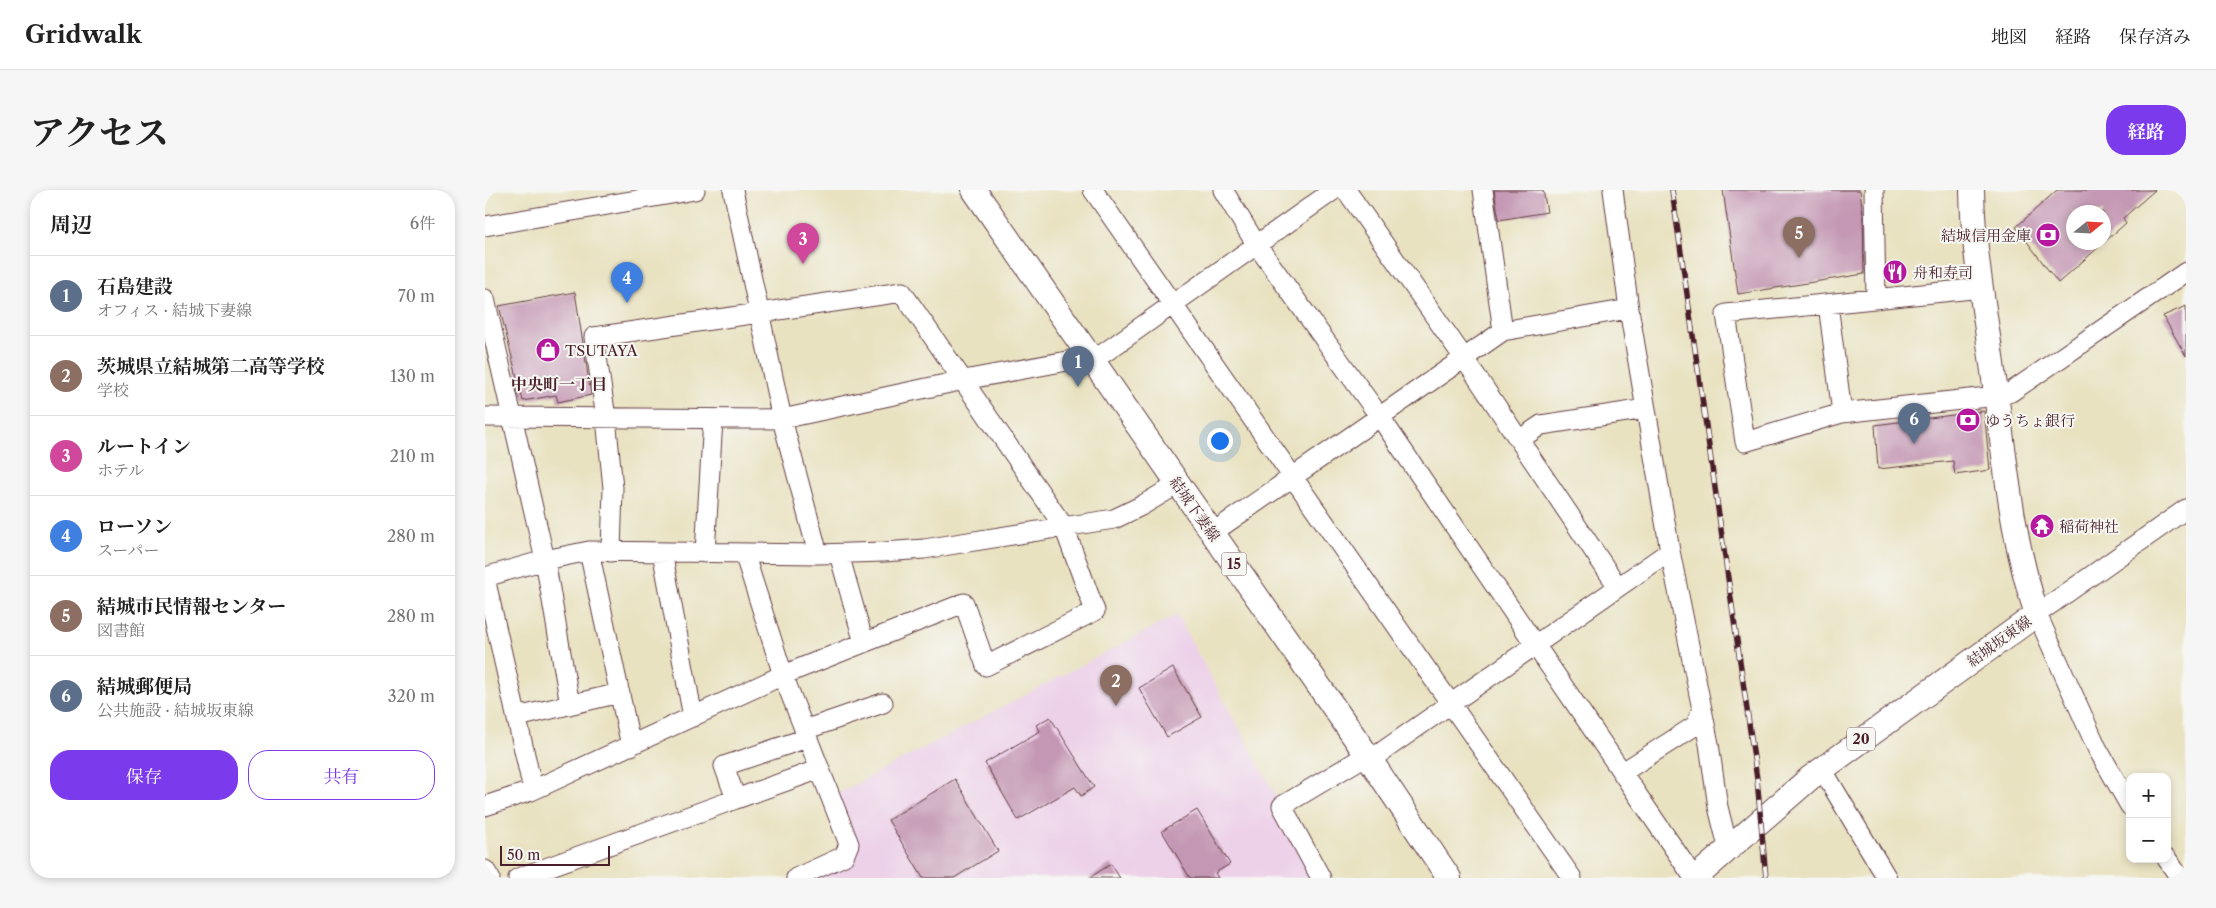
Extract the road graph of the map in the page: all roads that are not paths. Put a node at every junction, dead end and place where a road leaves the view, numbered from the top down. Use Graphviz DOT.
graph roads {
  1 [pos="695,190"];
  2 [pos="733,190"];
  3 [pos="974,190"];
  4 [pos="1093,190"];
  5 [pos="1223,190"];
  6 [pos="1334,190"];
  7 [pos="1346,190"];
  8 [pos="1483,190"];
  9 [pos="1613,190"];
  10 [pos="1874,190"];
  11 [pos="1972,190"];
  12 [pos="485,226"];
  13 [pos="1256,244"];
  14 [pos="2186,272"];
  15 [pos="1982,288"];
  16 [pos="485,298"];
  17 [pos="1876,299"];
  18 [pos="1174,304"];
  19 [pos="1828,304"];
  20 [pos="1629,309"];
  21 [pos="761,314"];
  22 [pos="1503,331"];
  23 [pos="1089,358"];
  24 [pos="1464,358"];
  25 [pos="964,380"];
  26 [pos="1997,396"];
  27 [pos="1646,409"];
  28 [pos="1842,413"];
  29 [pos="485,417"];
  30 [pos="513,417"];
  31 [pos="1380,417"];
  32 [pos="606,418"];
  33 [pos="713,419"];
  34 [pos="782,419"];
  35 [pos="1519,440"];
  36 [pos="1294,477"];
  37 [pos="1178,484"];
  38 [pos="2186,509"];
  39 [pos="1063,527"];
  40 [pos="1212,533"];
  41 [pos="589,551"];
  42 [pos="1670,551"];
  43 [pos="611,552"];
  44 [pos="662,552"];
  45 [pos="705,553"];
  46 [pos="744,553"];
  47 [pos="818,554"];
  48 [pos="839,554"];
  49 [pos="545,560"];
  50 [pos="485,578"];
  51 [pos="1618,587"];
  52 [pos="2037,614"];
  53 [pos="864,643"];
  54 [pos="1535,646"];
  55 [pos="783,676"];
  56 [pos="620,693"];
  57 [pos="883,703"];
  58 [pos="1452,703"];
  59 [pos="570,705"];
  60 [pos="1701,711"];
  61 [pos="517,717"];
  62 [pos="693,717"];
  63 [pos="806,734"];
  64 [pos="631,746"];
  65 [pos="1368,757"];
  66 [pos="820,769"];
  67 [pos="1822,769"];
  68 [pos="1623,772"];
  69 [pos="533,790"];
  70 [pos="736,799"];
  71 [pos="2126,799"];
  72 [pos="485,806"];
  73 [pos="1729,851"];
  74 [pos="2170,863"];
  75 [pos="485,870"];
  76 [pos="491,878"];
  77 [pos="518,878"];
  78 [pos="796,878"];
  79 [pos="1321,878"];
  80 [pos="1449,878"];
  81 [pos="1571,878"];
  82 [pos="1695,878"];
  83 [pos="1887,878"];
  84 [pos="2180,878"];
  1 -- 12 [label="street"];
  2 -- 21 [label="street"];
  3 -- 23 [label="main road, 結城下妻線 / 15"];
  4 -- 18 [label="street"];
  5 -- 13 [label="street"];
  6 -- 13 [label="street"];
  7 -- 24 [label="street"];
  8 -- 22 [label="street"];
  9 -- 20 [label="street"];
  10 -- 17 [label="street"];
  11 -- 15 [label="main road, 結城坂東線"];
  13 -- 18 [label="street"];
  13 -- 31 [label="street"];
  14 -- 26 [label="street"];
  15 -- 17 [label="street"];
  15 -- 26 [label="main road, 結城坂東線"];
  16 -- 30 [label="street"];
  17 -- 19 [label="street"];
  18 -- 23 [label="street"];
  18 -- 36 [label="street"];
  19 -- 28 [label="street"];
  19 -- 28 [label="street"];
  20 -- 22 [label="street"];
  20 -- 27 [label="street"];
  21 -- 25 [label="street"];
  21 -- 32 [label="street"];
  21 -- 34 [label="street"];
  22 -- 24 [label="street"];
  23 -- 25 [label="street"];
  23 -- 37 [label="main road, 結城下妻線 / 15"];
  24 -- 31 [label="street"];
  24 -- 35 [label="street"];
  25 -- 34 [label="street"];
  25 -- 39 [label="street"];
  26 -- 28 [label="street"];
  26 -- 52 [label="main road, 結城坂東線"];
  27 -- 35 [label="street"];
  27 -- 42 [label="street"];
  29 -- 30 [label="street"];
  30 -- 32 [label="street"];
  30 -- 49 [label="street"];
  31 -- 36 [label="street"];
  31 -- 54 [label="street"];
  32 -- 33 [label="street"];
  32 -- 43 [label="street"];
  33 -- 34 [label="street"];
  33 -- 45 [label="street"];
  34 -- 47 [label="street"];
  35 -- 51 [label="street"];
  36 -- 40 [label="street"];
  36 -- 58 [label="street"];
  37 -- 39 [label="street"];
  37 -- 40 [label="main road, 結城下妻線 / 15"];
  38 -- 52 [label="street"];
  39 -- 48 [label="street"];
  39 -- 53 [label="street"];
  40 -- 65 [label="main road, 結城下妻線 / 15"];
  41 -- 43 [label="street"];
  41 -- 49 [label="street"];
  41 -- 56 [label="street"];
  42 -- 51 [label="street"];
  42 -- 60 [label="street"];
  43 -- 44 [label="street"];
  44 -- 45 [label="street"];
  44 -- 62 [label="street"];
  45 -- 46 [label="street"];
  46 -- 47 [label="street"];
  46 -- 55 [label="street"];
  47 -- 48 [label="street"];
  48 -- 53 [label="street"];
  49 -- 50 [label="street"];
  49 -- 59 [label="street"];
  50 -- 61 [label="street"];
  51 -- 54 [label="street"];
  52 -- 67 [label="main road, 結城坂東線 / 20"];
  52 -- 71 [label="street"];
  53 -- 55 [label="street"];
  54 -- 58 [label="street"];
  54 -- 68 [label="street"];
  55 -- 62 [label="street"];
  55 -- 63 [label="street"];
  56 -- 59 [label="street"];
  56 -- 64 [label="street"];
  57 -- 63 [label="street"];
  58 -- 65 [label="street"];
  58 -- 81 [label="street"];
  59 -- 61 [label="street"];
  60 -- 68 [label="street"];
  60 -- 73 [label="street"];
  61 -- 69 [label="street"];
  62 -- 64 [label="street"];
  63 -- 66 [label="street"];
  63 -- 70 [label="street"];
  64 -- 69 [label="street"];
  65 -- 79 [label="street"];
  65 -- 80 [label="main road, 結城下妻線 / 15"];
  66 -- 70 [label="street"];
  66 -- 78 [label="street"];
  67 -- 73 [label="main road, 結城坂東線 / 20"];
  67 -- 83 [label="street"];
  68 -- 82 [label="street"];
  69 -- 72 [label="street"];
  70 -- 77 [label="street"];
  73 -- 82 [label="main road, 結城坂東線 / 20"];
  74 -- 84 [label="street"];
  75 -- 76 [label="street"];
}
